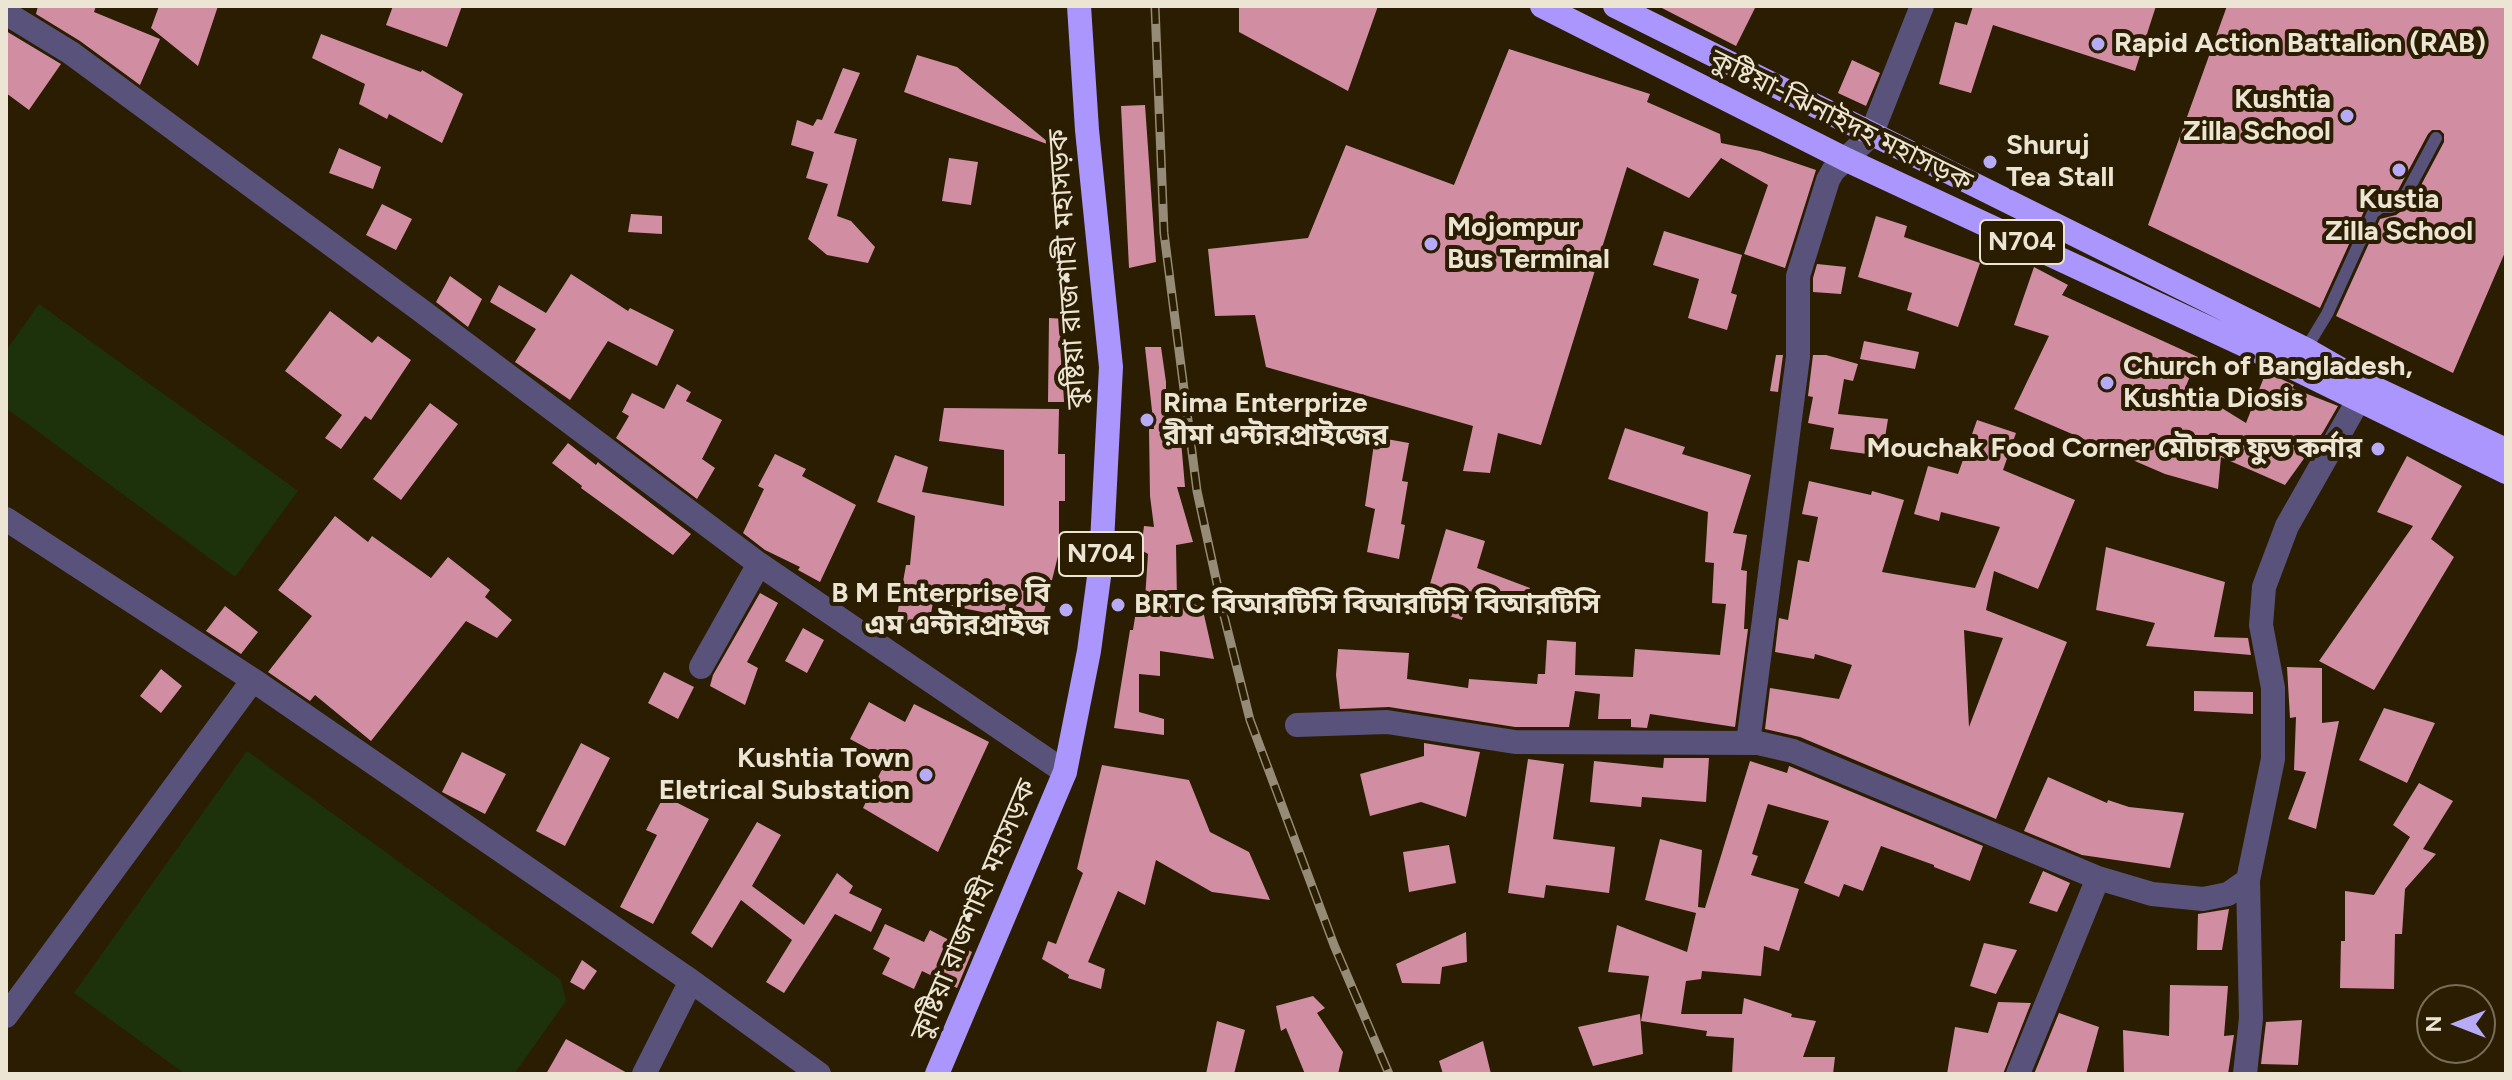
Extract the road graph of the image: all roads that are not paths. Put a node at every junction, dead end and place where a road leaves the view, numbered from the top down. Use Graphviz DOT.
graph roads {
  1 [pos="1079,6"];
  2 [pos="1543,6"];
  3 [pos="1615,6"];
  4 [pos="1922,6"];
  5 [pos="6,13"];
  6 [pos="1702,49"];
  7 [pos="1688,80"];
  8 [pos="1871,135"];
  9 [pos="2436,138"];
  10 [pos="1847,160"];
  11 [pos="2300,359"];
  12 [pos="2358,401"];
  13 [pos="2506,450"];
  14 [pos="2506,472"];
  15 [pos="6,519"];
  16 [pos="759,564"];
  17 [pos="701,667"];
  18 [pos="253,680"];
  19 [pos="1297,725"];
  20 [pos="1748,743"];
  21 [pos="1065,772"];
  22 [pos="2098,878"];
  23 [pos="2248,880"];
  24 [pos="691,981"];
  25 [pos="6,1016"];
  26 [pos="644,1074"];
  27 [pos="819,1074"];
  28 [pos="937,1074"];
  29 [pos="2018,1074"];
  30 [pos="2245,1074"];
  1 -- 21 [label="highway, কুষ্টিয়া রাজশাহী মহাসড়ক / N704"];
  2 -- 7 [label="highway, কুষ্টিয়া-ঝিনাইদহ মহাসড়ক / N704"];
  3 -- 6 [label="highway, কুষ্টিয়া-ঝিনাইদহ মহাসড়ক / N704"];
  4 -- 8 [label="street"];
  5 -- 16 [label="street"];
  6 -- 7 [label="highway"];
  6 -- 8 [label="highway, কুষ্টিয়া-ঝিনাইদহ মহাসড়ক / N704"];
  7 -- 10 [label="highway, কুষ্টিয়া-ঝিনাইদহ মহাসড়ক / N704"];
  8 -- 10 [label="street"];
  8 -- 11 [label="highway, কুষ্টিয়া-ঝিনাইদহ মহাসড়ক / N704"];
  9 -- 11 [label="lane"];
  10 -- 11 [label="highway, কুষ্টিয়া-ঝিনাইদহ মহাসড়ক / N704"];
  10 -- 20 [label="street"];
  11 -- 12 [label="highway, কুষ্টিয়া-ঝিনাইদহ মহাসড়ক / N704"];
  11 -- 13 [label="highway, কুষ্টিয়া-ঝিনাইদহ মহাসড়ক / N704"];
  12 -- 14 [label="highway, কুষ্টিয়া-ঝিনাইদহ মহাসড়ক / N704"];
  12 -- 23 [label="street"];
  15 -- 18 [label="street"];
  16 -- 17 [label="street"];
  16 -- 21 [label="street"];
  18 -- 24 [label="street"];
  18 -- 25 [label="street"];
  19 -- 20 [label="street"];
  20 -- 22 [label="street"];
  21 -- 28 [label="highway, কুষ্টিয়া রাজশাহী মহাসড়ক / N704"];
  22 -- 23 [label="street"];
  22 -- 29 [label="street"];
  23 -- 30 [label="street"];
  24 -- 26 [label="street"];
  24 -- 27 [label="street"];
}
